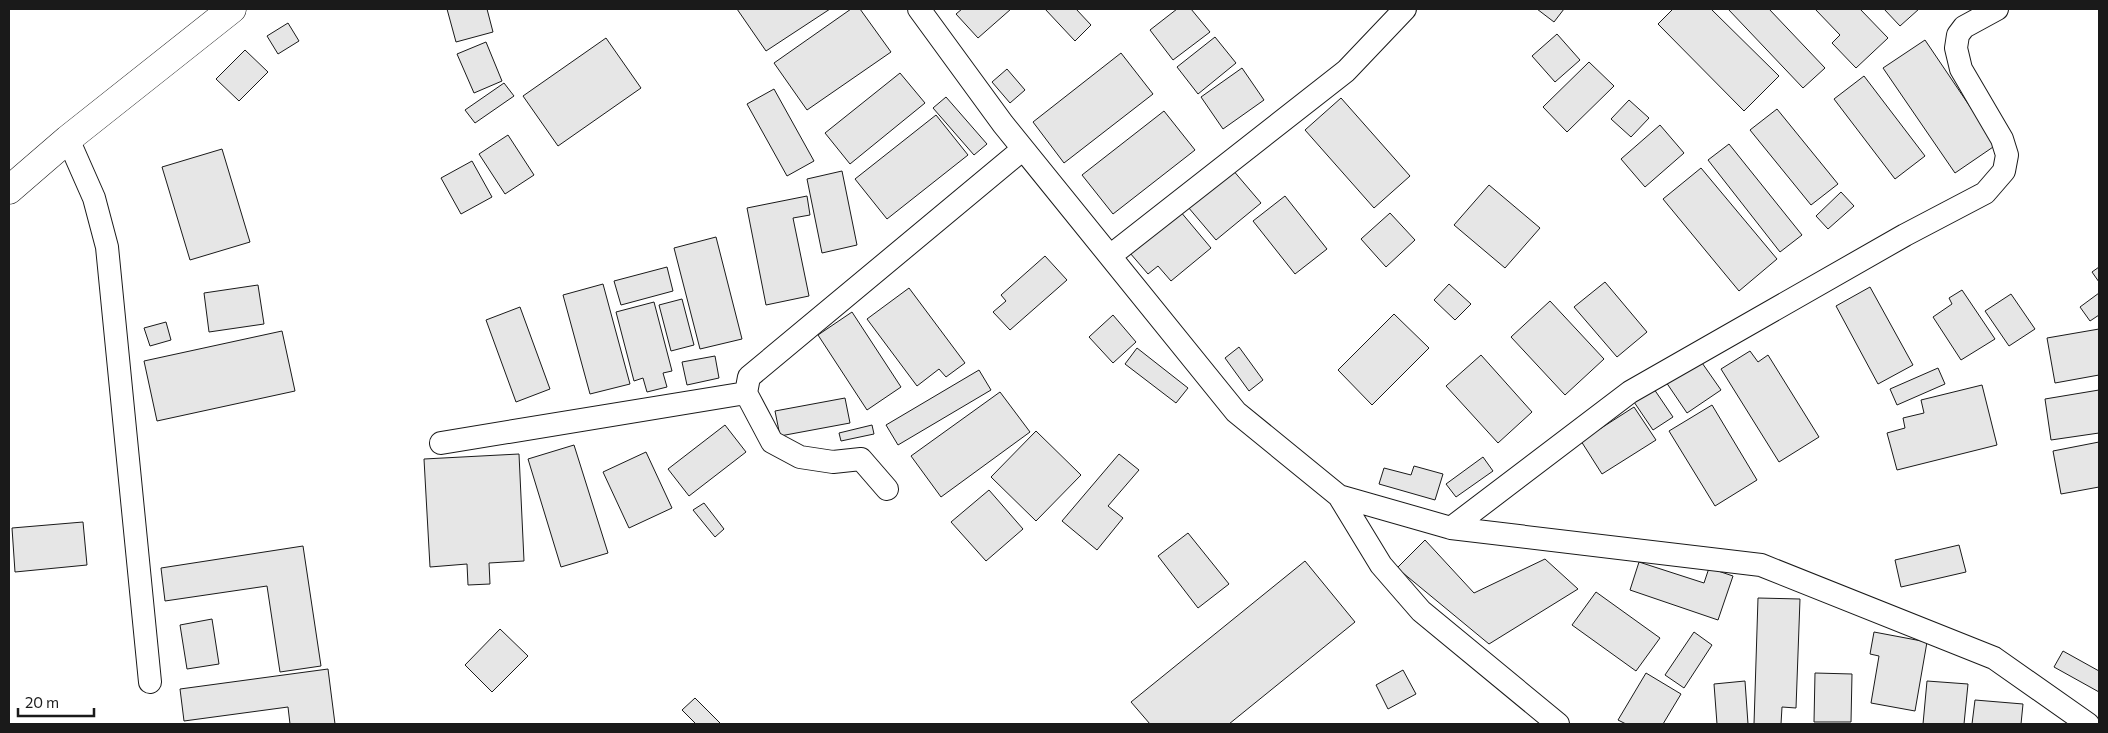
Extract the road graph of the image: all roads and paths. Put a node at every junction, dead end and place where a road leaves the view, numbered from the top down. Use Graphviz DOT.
graph roads {
  1 [pos="232,9"];
  2 [pos="919,9"];
  3 [pos="1405,9"];
  4 [pos="1996,9"];
  5 [pos="68,139"];
  6 [pos="1023,149"];
  7 [pos="9,190"];
  8 [pos="1110,256"];
  9 [pos="746,393"];
  10 [pos="441,443"];
  11 [pos="888,489"];
  12 [pos="1339,496"];
  13 [pos="1451,528"];
  14 [pos="150,682"];
  15 [pos="1558,724"];
  16 [pos="2088,724"];
  1 -- 5 [label="street"];
  2 -- 6 [label="street"];
  3 -- 8 [label="street"];
  4 -- 13 [label="street"];
  5 -- 7 [label="street"];
  5 -- 14 [label="street"];
  6 -- 8 [label="street"];
  6 -- 9 [label="street"];
  8 -- 12 [label="street"];
  9 -- 10 [label="street"];
  9 -- 11 [label="street"];
  12 -- 13 [label="street"];
  12 -- 15 [label="street"];
  13 -- 16 [label="street"];
}
